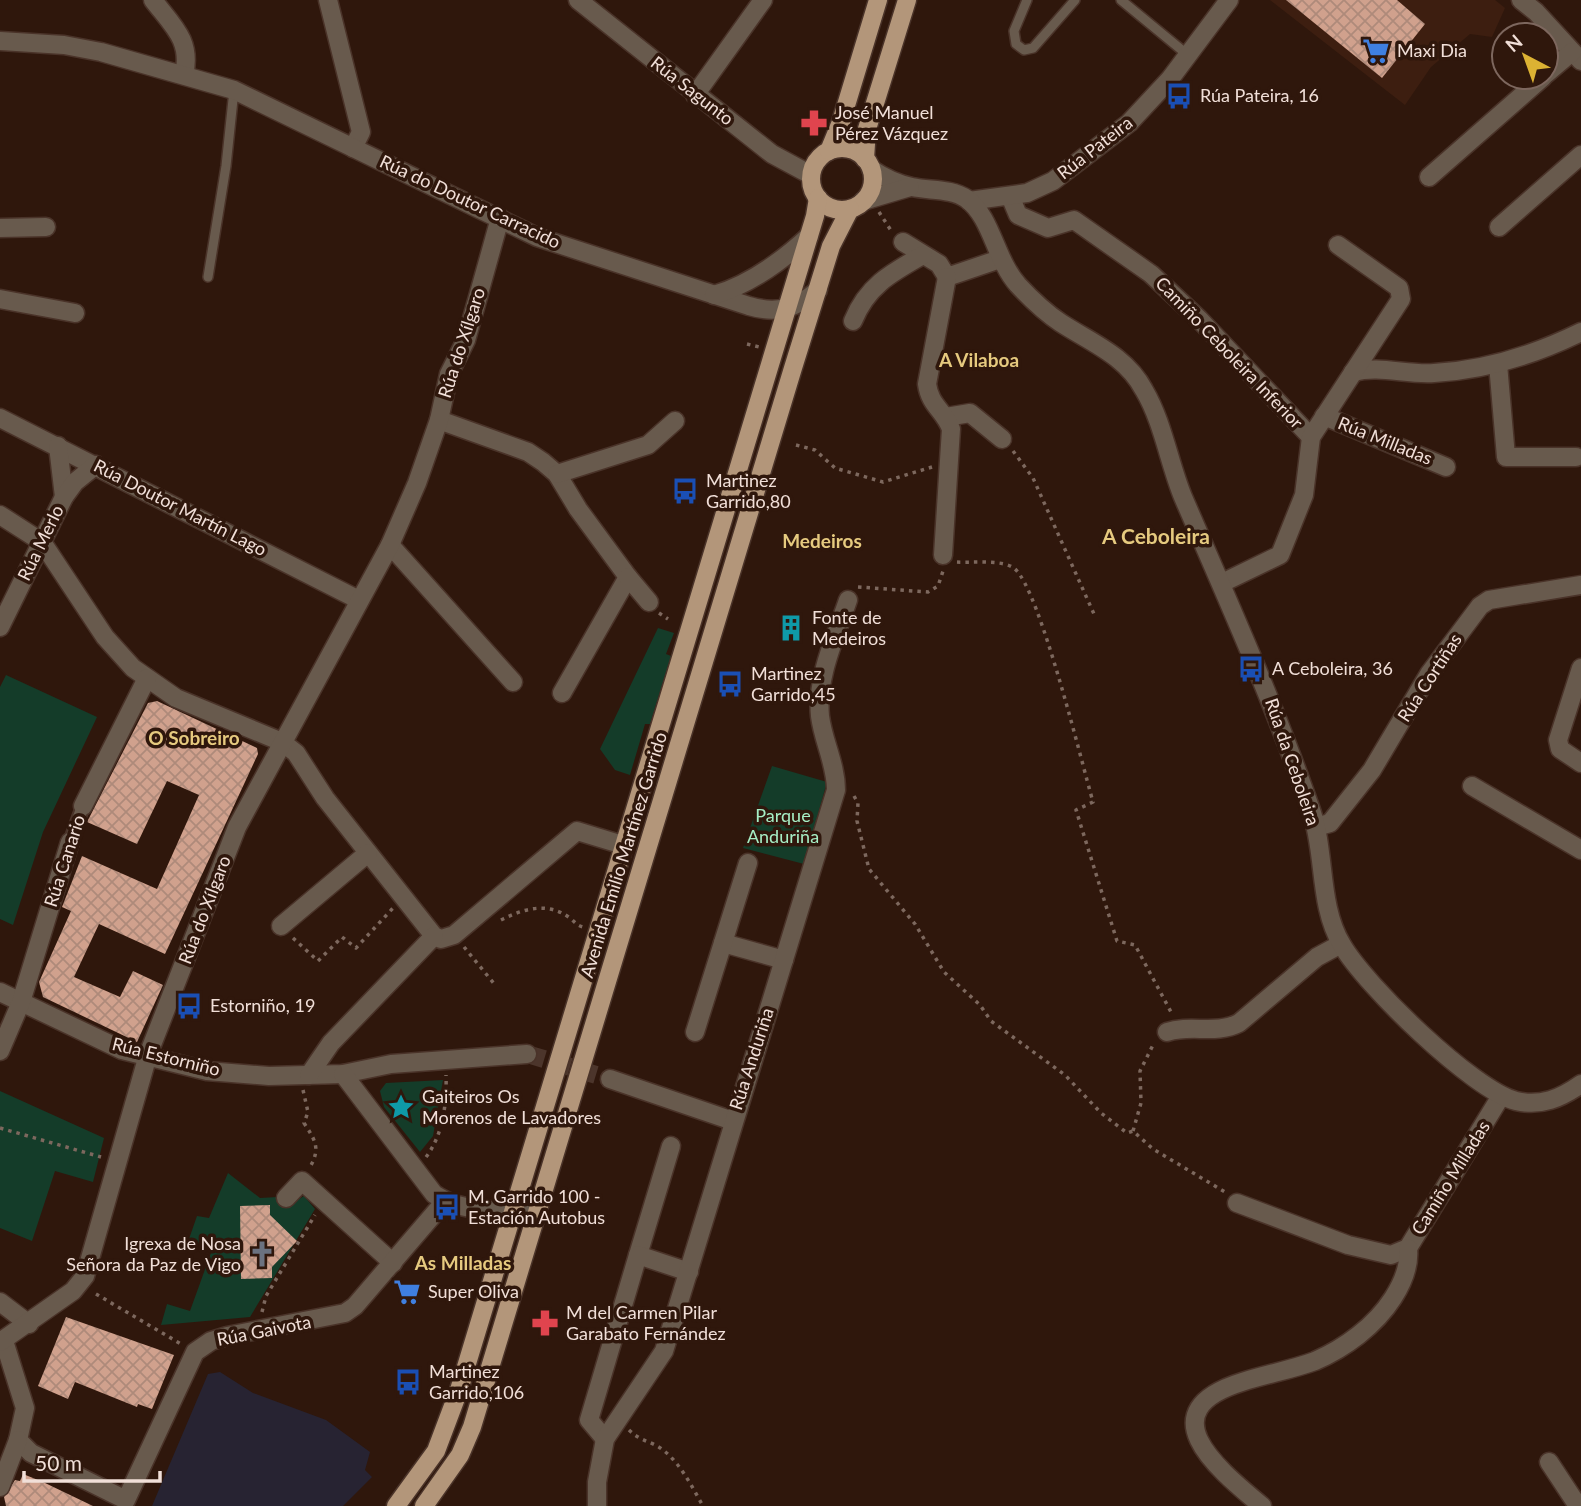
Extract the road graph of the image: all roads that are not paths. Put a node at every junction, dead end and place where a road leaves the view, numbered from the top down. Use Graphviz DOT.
graph roads {
  1 [pos="153,0"];
  2 [pos="328,0"];
  3 [pos="578,0"];
  4 [pos="763,0"];
  5 [pos="878,0"];
  6 [pos="907,0"];
  7 [pos="1027,0"];
  8 [pos="1075,0"];
  9 [pos="1121,0"];
  10 [pos="1229,0"];
  11 [pos="1521,0"];
  12 [pos="0,41"];
  13 [pos="1189,56"];
  14 [pos="1576,56"];
  15 [pos="1560,66"];
  16 [pos="184,75"];
  17 [pos="234,90"];
  18 [pos="1527,91"];
  19 [pos="695,95"];
  20 [pos="353,148"];
  21 [pos="829,151"];
  22 [pos="1581,155"];
  23 [pos="868,164"];
  24 [pos="811,175"];
  25 [pos="1429,177"];
  26 [pos="911,187"];
  27 [pos="1010,196"];
  28 [pos="818,198"];
  29 [pos="969,201"];
  30 [pos="864,207"];
  31 [pos="500,218"];
  32 [pos="46,227"];
  33 [pos="1499,227"];
  34 [pos="0,228"];
  35 [pos="809,236"];
  36 [pos="903,242"];
  37 [pos="1338,245"];
  38 [pos="923,255"];
  39 [pos="1000,259"];
  40 [pos="208,277"];
  41 [pos="947,277"];
  42 [pos="818,290"];
  43 [pos="714,295"];
  44 [pos="0,299"];
  45 [pos="787,308"];
  46 [pos="767,312"];
  47 [pos="75,313"];
  48 [pos="853,321"];
  49 [pos="780,331"];
  50 [pos="1581,332"];
  51 [pos="1498,364"];
  52 [pos="1353,372"];
  53 [pos="1324,416"];
  54 [pos="946,417"];
  55 [pos="0,418"];
  56 [pos="439,420"];
  57 [pos="675,421"];
  58 [pos="1311,437"];
  59 [pos="1002,439"];
  60 [pos="58,446"];
  61 [pos="1576,457"];
  62 [pos="96,465"];
  63 [pos="1446,467"];
  64 [pos="557,474"];
  65 [pos="64,497"];
  66 [pos="0,515"];
  67 [pos="42,542"];
  68 [pos="390,545"];
  69 [pos="943,558"];
  70 [pos="628,577"];
  71 [pos="1222,583"];
  72 [pos="1581,585"];
  73 [pos="848,593"];
  74 [pos="359,600"];
  75 [pos="649,602"];
  76 [pos="0,627"];
  77 [pos="1581,668"];
  78 [pos="147,678"];
  79 [pos="513,682"];
  80 [pos="562,692"];
  81 [pos="282,742"];
  82 [pos="1581,762"];
  83 [pos="1472,786"];
  84 [pos="83,806"];
  85 [pos="1315,827"];
  86 [pos="70,842"];
  87 [pos="623,845"];
  88 [pos="1581,850"];
  89 [pos="368,853"];
  90 [pos="748,863"];
  91 [pos="289,927"];
  92 [pos="433,936"];
  93 [pos="723,943"];
  94 [pos="1341,944"];
  95 [pos="784,960"];
  96 [pos="0,992"];
  97 [pos="21,1002"];
  98 [pos="1175,1029"];
  99 [pos="695,1032"];
  100 [pos="0,1051"];
  101 [pos="527,1054"];
  102 [pos="148,1055"];
  103 [pos="343,1074"];
  104 [pos="306,1075"];
  105 [pos="610,1079"];
  106 [pos="1581,1084"];
  107 [pos="1502,1096"];
  108 [pos="733,1121"];
  109 [pos="671,1146"];
  110 [pos="286,1198"];
  111 [pos="445,1201"];
  112 [pos="1237,1203"];
  113 [pos="540,1205"];
  114 [pos="513,1208"];
  115 [pos="1408,1248"];
  116 [pos="638,1255"];
  117 [pos="393,1263"];
  118 [pos="689,1272"];
  119 [pos="0,1302"];
  120 [pos="29,1324"];
  121 [pos="2,1342"];
  122 [pos="452,1411"];
  123 [pos="606,1439"];
  124 [pos="18,1440"];
  125 [pos="1549,1462"];
  126 [pos="0,1487"];
  127 [pos="125,1503"];
  128 [pos="382,1506"];
  129 [pos="396,1506"];
  130 [pos="424,1506"];
  131 [pos="597,1506"];
  132 [pos="1262,1506"];
  133 [pos="1578,1506"];
  1 -- 16 [label="street"];
  2 -- 20 [label="street"];
  3 -- 19 [label="street, Rúa Sagunto"];
  4 -- 19 [label="street"];
  5 -- 21 [label="main road"];
  6 -- 23 [label="main road"];
  7 -- 8 [label="lane"];
  9 -- 13 [label="lane"];
  10 -- 13 [label="street, Rúa Pateira"];
  11 -- 14 [label="street"];
  12 -- 16 [label="street, Rúa do Doutor Carracido"];
  13 -- 27 [label="street, Rúa Pateira"];
  14 -- 15 [label="street"];
  16 -- 17 [label="street, Rúa do Doutor Carracido"];
  17 -- 20 [label="street, Rúa do Doutor Carracido"];
  17 -- 40 [label="lane"];
  18 -- 25 [label="street"];
  19 -- 24 [label="street, Rúa Sagunto"];
  20 -- 31 [label="street, Rúa do Doutor Carracido"];
  21 -- 23 [label="main road"];
  21 -- 24 [label="main road"];
  22 -- 33 [label="street"];
  23 -- 26 [label="street, Rúa Pateira"];
  23 -- 30 [label="main road"];
  24 -- 28 [label="main road"];
  26 -- 29 [label="street, Rúa Pateira"];
  26 -- 30 [label="street, Rúa Pateira"];
  27 -- 29 [label="street, Rúa Pateira"];
  27 -- 58 [label="street, Camiño Ceboleira Inferior"];
  28 -- 30 [label="main road"];
  28 -- 35 [label="main road, Avenida Emilio Martínez Garrido"];
  29 -- 39 [label="street, Rúa da Ceboleira"];
  30 -- 42 [label="main road, Avenida Emilio Martínez Garrido"];
  31 -- 43 [label="street, Rúa do Doutor Carracido"];
  31 -- 56 [label="street, Rúa do Xílgaro"];
  32 -- 34 [label="street"];
  35 -- 43 [label="street"];
  35 -- 45 [label="main road, Avenida Emilio Martínez Garrido"];
  36 -- 38 [label="street"];
  37 -- 52 [label="street, Rúa Milladas"];
  38 -- 41 [label="street"];
  38 -- 48 [label="street"];
  39 -- 41 [label="street"];
  39 -- 71 [label="street, Rúa da Ceboleira"];
  41 -- 54 [label="street"];
  42 -- 45 [label="street"];
  42 -- 113 [label="main road, Avenida Emilio Martínez Garrido"];
  43 -- 46 [label="street, Rúa do Doutor Carracido"];
  44 -- 47 [label="street"];
  45 -- 46 [label="street"];
  45 -- 49 [label="main road, Avenida Emilio Martínez Garrido"];
  46 -- 49 [label="street"];
  49 -- 87 [label="main road, Avenida Emilio Martínez Garrido"];
  50 -- 51 [label="street"];
  51 -- 52 [label="street"];
  51 -- 61 [label="street"];
  52 -- 53 [label="street, Rúa Milladas"];
  53 -- 58 [label="street, Rúa Milladas"];
  53 -- 63 [label="street, Rúa Milladas"];
  54 -- 59 [label="street"];
  54 -- 69 [label="street"];
  55 -- 60 [label="street, Rúa Doutor Martín Lago"];
  56 -- 64 [label="street"];
  56 -- 68 [label="street, Rúa do Xílgaro"];
  57 -- 64 [label="street"];
  58 -- 71 [label="street, Rúa Milladas"];
  60 -- 62 [label="street, Rúa Doutor Martín Lago"];
  60 -- 65 [label="street, Rúa Merlo"];
  62 -- 65 [label="street, Rúa Merlo"];
  62 -- 74 [label="street, Rúa Doutor Martín Lago"];
  64 -- 70 [label="street"];
  65 -- 67 [label="street, Rúa Merlo"];
  66 -- 67 [label="street"];
  67 -- 76 [label="street, Rúa Merlo"];
  67 -- 78 [label="street"];
  68 -- 74 [label="street, Rúa do Xílgaro"];
  68 -- 79 [label="street"];
  70 -- 75 [label="street"];
  70 -- 80 [label="street"];
  71 -- 85 [label="street, Rúa da Ceboleira"];
  72 -- 85 [label="street, Rúa Cortiñas"];
  73 -- 95 [label="street, Rúa Anduriña"];
  74 -- 81 [label="street, Rúa do Xílgaro"];
  77 -- 82 [label="street"];
  78 -- 81 [label="street"];
  78 -- 84 [label="street, Rúa Canario"];
  81 -- 89 [label="street"];
  81 -- 102 [label="street, Rúa do Xílgaro"];
  83 -- 88 [label="street"];
  84 -- 86 [label="street, Rúa Canario"];
  85 -- 94 [label="street, Rúa da Ceboleira"];
  86 -- 97 [label="street, Rúa Canario"];
  87 -- 92 [label="street"];
  87 -- 114 [label="main road, Avenida Emilio Martínez Garrido"];
  89 -- 91 [label="street"];
  89 -- 92 [label="street"];
  90 -- 93 [label="street"];
  92 -- 104 [label="street"];
  93 -- 95 [label="street"];
  93 -- 99 [label="street"];
  94 -- 98 [label="street"];
  94 -- 107 [label="street, Rúa da Ceboleira"];
  95 -- 108 [label="street, Rúa Anduriña"];
  96 -- 97 [label="street, Rúa Estorniño"];
  97 -- 100 [label="street, Rúa Canario"];
  97 -- 102 [label="street, Rúa Estorniño"];
  101 -- 103 [label="street, Rúa Estorniño"];
  102 -- 104 [label="street, Rúa Estorniño"];
  102 -- 120 [label="street, Rúa do Xílgaro"];
  103 -- 104 [label="street, Rúa Estorniño"];
  103 -- 111 [label="street"];
  105 -- 108 [label="street"];
  106 -- 107 [label="street, Rúa da Ceboleira"];
  107 -- 115 [label="street, Camiño Milladas"];
  108 -- 118 [label="street, Rúa Anduriña"];
  109 -- 116 [label="street"];
  110 -- 117 [label="street"];
  111 -- 114 [label="street"];
  111 -- 117 [label="street, Rúa Gaivota"];
  112 -- 115 [label="street, Camiño Milladas"];
  113 -- 114 [label="street"];
  113 -- 130 [label="main road, Avenida Emilio Martínez Garrido"];
  114 -- 122 [label="main road, Avenida Emilio Martínez Garrido"];
  115 -- 132 [label="street"];
  116 -- 118 [label="street"];
  116 -- 123 [label="street"];
  117 -- 127 [label="street, Rúa Gaivota"];
  118 -- 123 [label="street, Rúa Anduriña"];
  119 -- 120 [label="street"];
  120 -- 121 [label="street, Rúa do Xílgaro"];
  121 -- 124 [label="street"];
  122 -- 128 [label="main road"];
  122 -- 129 [label="main road"];
  123 -- 131 [label="street, Rúa Anduriña"];
  124 -- 126 [label="street"];
  124 -- 127 [label="street, Rúa Gaivota"];
  125 -- 133 [label="street"];
}
